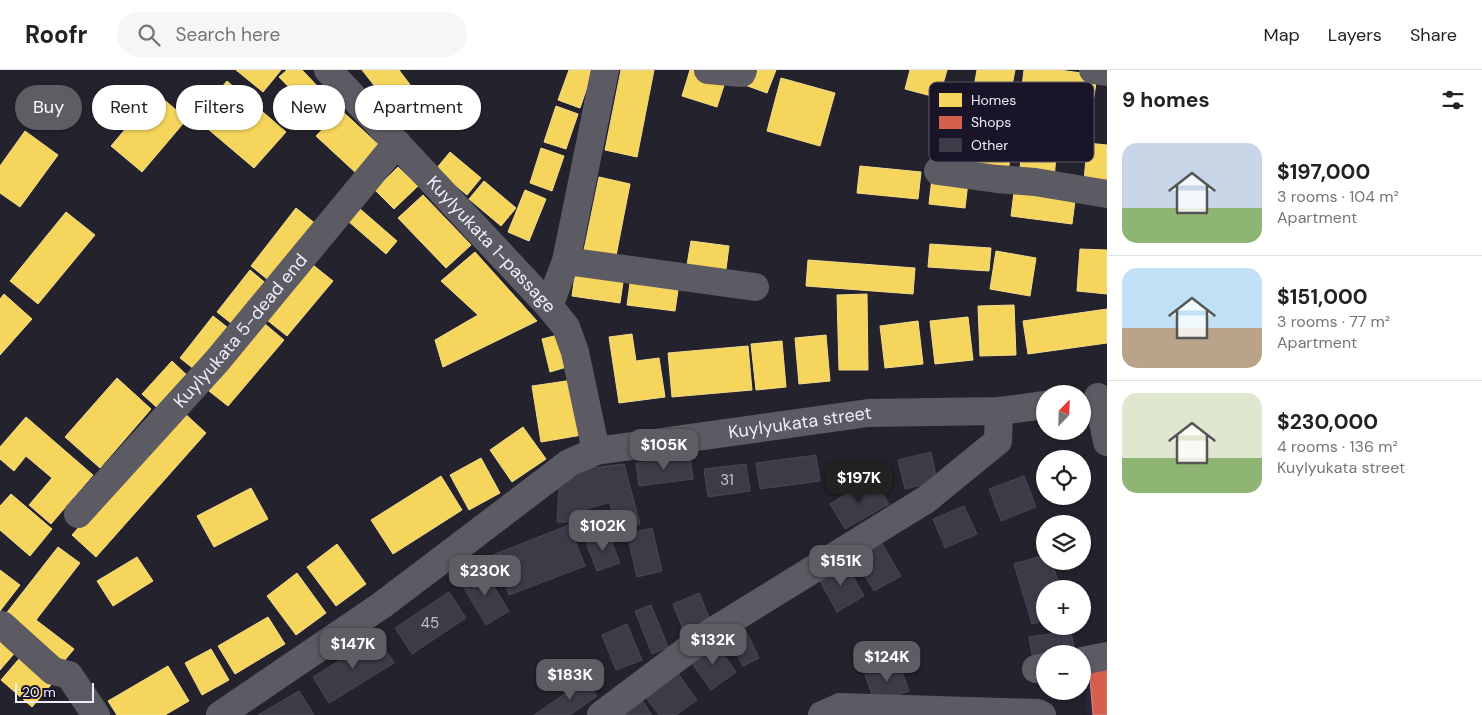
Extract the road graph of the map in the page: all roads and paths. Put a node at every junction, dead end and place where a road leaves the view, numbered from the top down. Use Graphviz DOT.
graph roads {
  1 [pos="328,70"];
  2 [pos="605,70"];
  3 [pos="708,70"];
  4 [pos="744,70"];
  5 [pos="1093,70"];
  6 [pos="1107,72"];
  7 [pos="397,143"];
  8 [pos="938,171"];
  9 [pos="1107,194"];
  10 [pos="566,261"];
  11 [pos="755,287"];
  12 [pos="550,306"];
  13 [pos="1096,397"];
  14 [pos="1036,406"];
  15 [pos="999,412"];
  16 [pos="1107,442"];
  17 [pos="596,451"];
  18 [pos="78,514"];
  19 [pos="2,626"];
  20 [pos="1107,656"];
  21 [pos="1091,659"];
  22 [pos="96,715"];
  23 [pos="220,715"];
  24 [pos="601,715"];
  25 [pos="822,715"];
  26 [pos="1042,715"];
  1 -- 7 [label="street, Kuylyukata 1-passage"];
  2 -- 10 [label="street"];
  3 -- 4 [label="street"];
  5 -- 6 [label="street"];
  7 -- 12 [label="street, Kuylyukata 1-passage"];
  7 -- 18 [label="street, Kuylyukata 5-dead end"];
  8 -- 9 [label="street"];
  10 -- 11 [label="street"];
  10 -- 12 [label="street"];
  12 -- 17 [label="street, Kuylyukata 1-passage"];
  13 -- 16 [label="street"];
  14 -- 15 [label="street, Kuylyukata street"];
  15 -- 17 [label="street, Kuylyukata street"];
  15 -- 24 [label="street"];
  17 -- 23 [label="street, Kuylyukata street"];
  19 -- 22 [label="street"];
  20 -- 21 [label="street"];
  25 -- 26 [label="street"];
}
